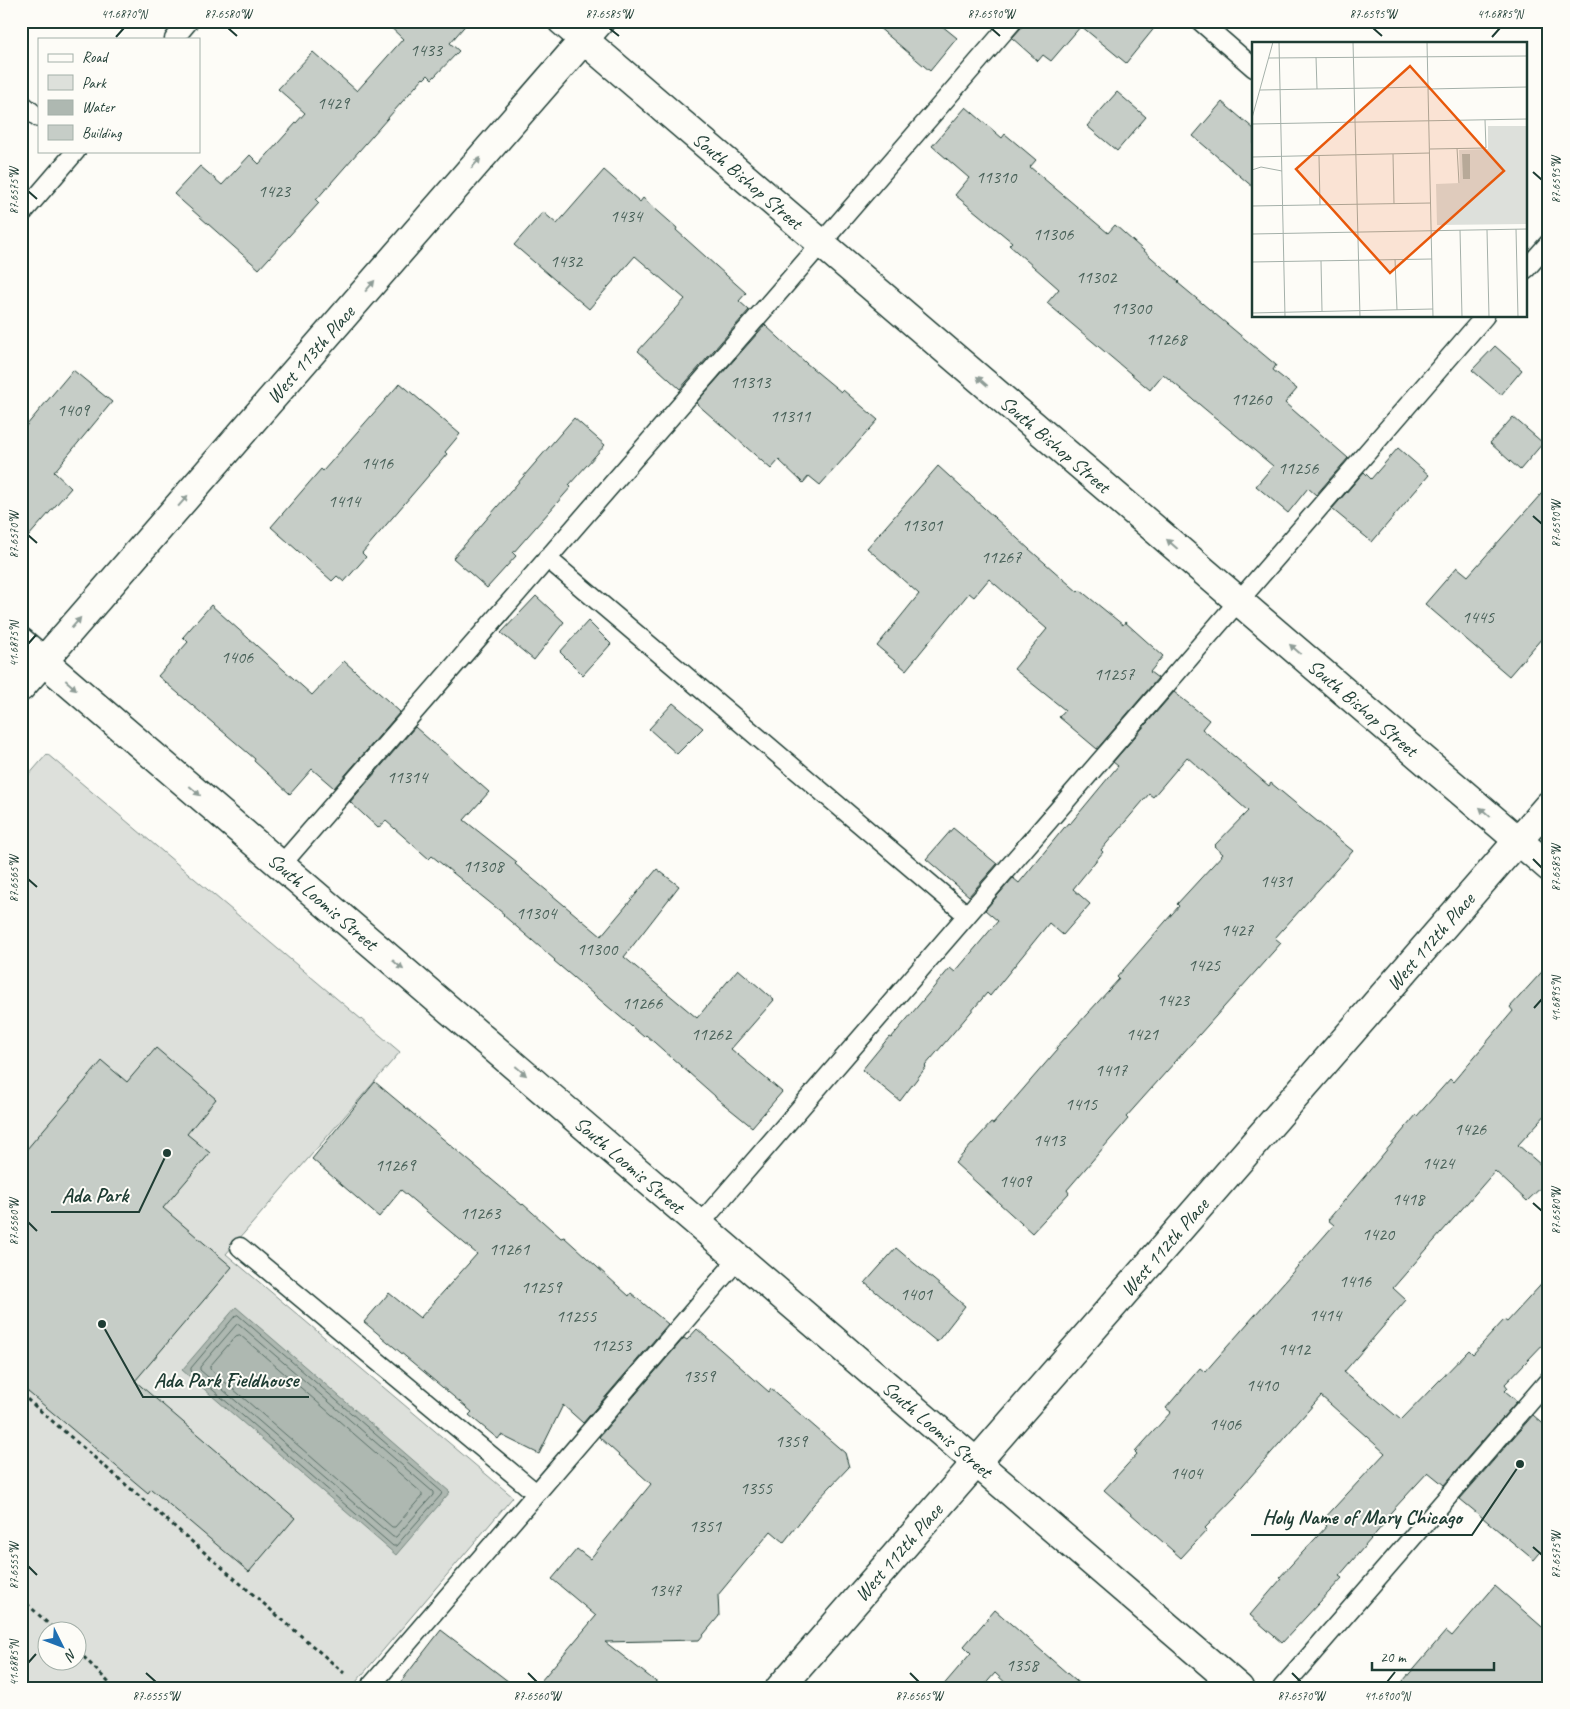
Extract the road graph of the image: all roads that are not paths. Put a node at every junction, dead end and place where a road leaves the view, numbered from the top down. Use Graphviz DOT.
graph roads {
  1 [pos="189,21"];
  2 [pos="562,21"];
  3 [pos="1013,21"];
  4 [pos="1200,21"];
  5 [pos="592,30"];
  6 [pos="175,38"];
  7 [pos="1252,66"];
  8 [pos="21,103"];
  9 [pos="38,117"];
  10 [pos="75,152"];
  11 [pos="21,215"];
  12 [pos="822,243"];
  13 [pos="1549,243"];
  14 [pos="1528,267"];
  15 [pos="1483,318"];
  16 [pos="547,558"];
  17 [pos="1239,601"];
  18 [pos="21,642"];
  19 [pos="44,661"];
  20 [pos="21,687"];
  21 [pos="1549,805"];
  22 [pos="1518,840"];
  23 [pos="281,864"];
  24 [pos="1549,867"];
  25 [pos="967,915"];
  26 [pos="700,1224"];
  27 [pos="240,1247"];
  28 [pos="739,1258"];
  29 [pos="1549,1380"];
  30 [pos="977,1462"];
  31 [pos="536,1493"];
  32 [pos="369,1688"];
  33 [pos="780,1688"];
  34 [pos="1240,1688"];
  35 [pos="1282,1688"];
  1 -- 6 [label="lane"];
  2 -- 5 [label="street, South Bishop Street"];
  3 -- 12 [label="lane"];
  4 -- 7 [label="lane"];
  5 -- 12 [label="street, South Bishop Street"];
  19 -- 5 [label="street, West 113th Place, one-way"];
  8 -- 9 [label="lane"];
  10 -- 11 [label="lane"];
  12 -- 16 [label="lane"];
  17 -- 12 [label="street, South Bishop Street, one-way"];
  13 -- 14 [label="lane"];
  15 -- 17 [label="lane"];
  16 -- 23 [label="lane"];
  16 -- 25 [label="lane"];
  22 -- 17 [label="street, South Bishop Street, one-way"];
  17 -- 25 [label="lane"];
  18 -- 19 [label="street, South Loomis Street"];
  19 -- 20 [label="street, West 113th Place"];
  19 -- 23 [label="street, South Loomis Street, one-way"];
  21 -- 22 [label="street, West 112th Place"];
  22 -- 24 [label="street, South Bishop Street"];
  22 -- 30 [label="street, West 112th Place"];
  23 -- 26 [label="street, South Loomis Street, one-way"];
  25 -- 26 [label="lane"];
  26 -- 28 [label="street, South Loomis Street"];
  27 -- 31 [label="lane"];
  28 -- 30 [label="street, South Loomis Street"];
  28 -- 31 [label="lane"];
  29 -- 35 [label="lane"];
  30 -- 33 [label="street, West 112th Place"];
  30 -- 34 [label="street, South Loomis Street"];
  31 -- 32 [label="lane"];
}
